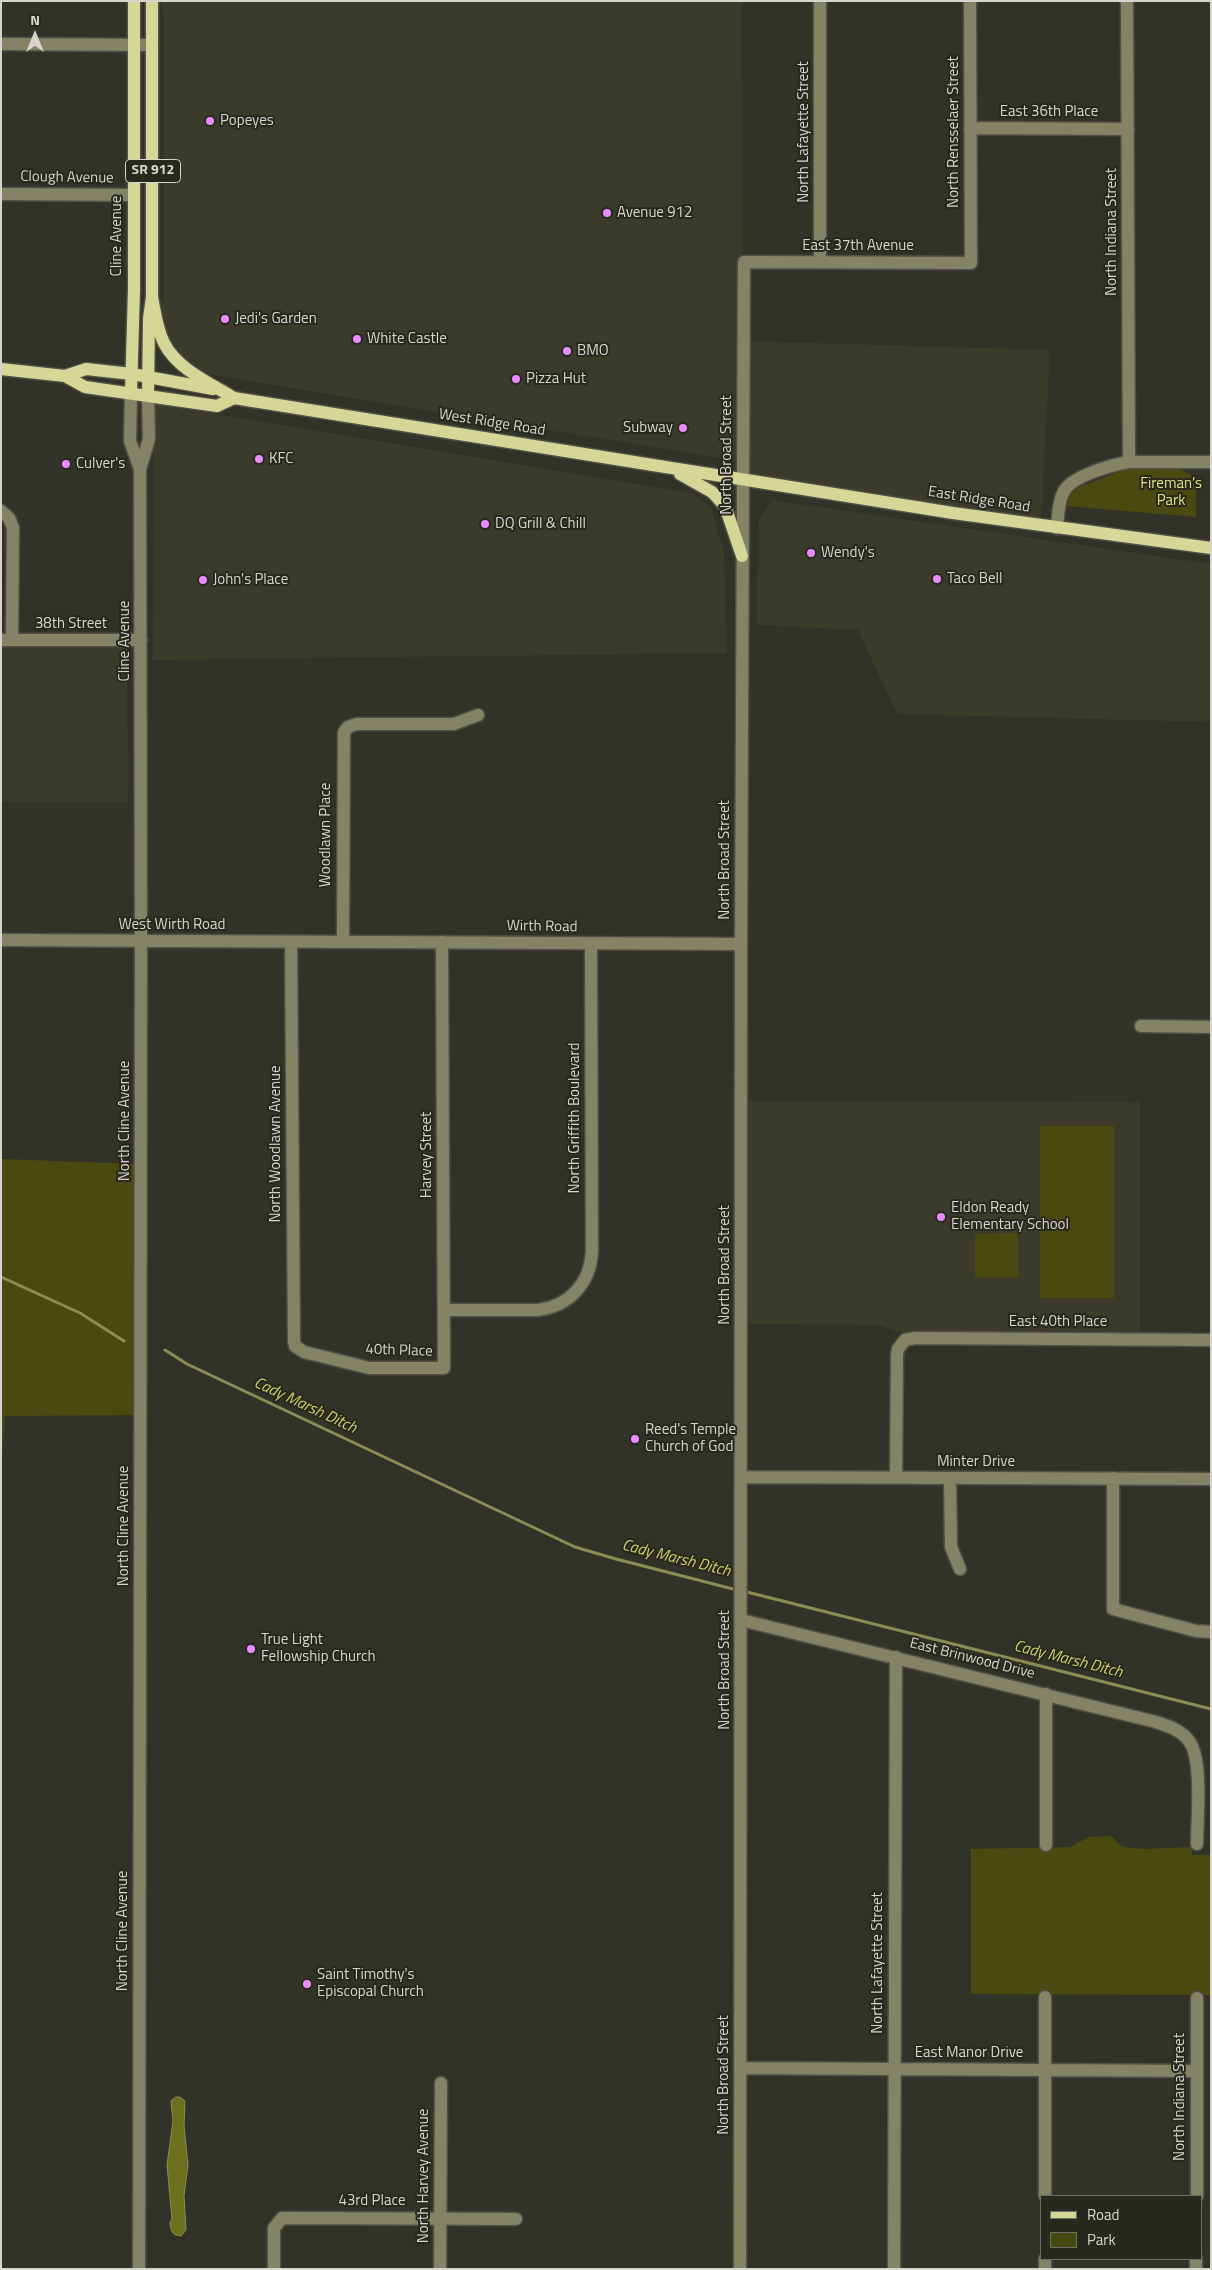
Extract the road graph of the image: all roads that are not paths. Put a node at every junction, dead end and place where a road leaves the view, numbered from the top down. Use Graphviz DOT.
graph roads {
  1 [pos="134,1"];
  2 [pos="152,1"];
  3 [pos="820,1"];
  4 [pos="970,1"];
  5 [pos="1128,1"];
  6 [pos="1,44"];
  7 [pos="134,45"];
  8 [pos="152,45"];
  9 [pos="970,128"];
  10 [pos="1128,128"];
  11 [pos="1,194"];
  12 [pos="133,195"];
  13 [pos="744,262"];
  14 [pos="820,262"];
  15 [pos="971,263"];
  16 [pos="152,297"];
  17 [pos="1,369"];
  18 [pos="132,374"];
  19 [pos="64,376"];
  20 [pos="148,377"];
  21 [pos="221,390"];
  22 [pos="131,393"];
  23 [pos="148,395"];
  24 [pos="234,398"];
  25 [pos="1129,462"];
  26 [pos="1211,462"];
  27 [pos="140,469"];
  28 [pos="671,469"];
  29 [pos="744,481"];
  30 [pos="1,511"];
  31 [pos="1057,528"];
  32 [pos="1211,548"];
  33 [pos="742,556"];
  34 [pos="7,640"];
  35 [pos="141,640"];
  36 [pos="478,715"];
  37 [pos="141,783"];
  38 [pos="1,940"];
  39 [pos="141,941"];
  40 [pos="291,942"];
  41 [pos="343,942"];
  42 [pos="442,942"];
  43 [pos="591,944"];
  44 [pos="741,944"];
  45 [pos="1141,1026"];
  46 [pos="1211,1027"];
  47 [pos="444,1310"];
  48 [pos="1211,1340"];
  49 [pos="296,1346"];
  50 [pos="444,1368"];
  51 [pos="741,1477"];
  52 [pos="896,1478"];
  53 [pos="950,1478"];
  54 [pos="1113,1478"];
  55 [pos="1211,1479"];
  56 [pos="960,1569"];
  57 [pos="742,1620"];
  58 [pos="1211,1632"];
  59 [pos="896,1657"];
  60 [pos="1046,1694"];
  61 [pos="1197,1844"];
  62 [pos="1046,1845"];
  63 [pos="1045,1997"];
  64 [pos="1197,1998"];
  65 [pos="740,2068"];
  66 [pos="894,2069"];
  67 [pos="1045,2070"];
  68 [pos="1197,2071"];
  69 [pos="441,2083"];
  70 [pos="1045,2195"];
  71 [pos="1197,2195"];
  72 [pos="440,2218"];
  73 [pos="516,2219"];
  74 [pos="139,2269"];
  75 [pos="274,2269"];
  76 [pos="440,2269"];
  77 [pos="740,2269"];
  78 [pos="894,2269"];
  1 -- 7 [label="main road, Cline Avenue / SR 912"];
  2 -- 8 [label="main road, Cline Avenue / SR 912"];
  3 -- 14 [label="street, North Lafayette Street"];
  4 -- 9 [label="street, North Rensselaer Street"];
  5 -- 10 [label="street, North Indiana Street"];
  6 -- 7 [label="street"];
  7 -- 8 [label="street"];
  7 -- 12 [label="main road, Cline Avenue / SR 912"];
  8 -- 16 [label="main road, Cline Avenue / SR 912"];
  9 -- 10 [label="street, East 36th Place"];
  9 -- 15 [label="street, North Rensselaer Street"];
  10 -- 25 [label="street, North Indiana Street"];
  11 -- 12 [label="street, Clough Avenue"];
  12 -- 18 [label="main road, Cline Avenue / SR 912"];
  13 -- 14 [label="street, East 37th Avenue"];
  13 -- 29 [label="street, North Broad Street"];
  14 -- 15 [label="street, East 37th Avenue"];
  16 -- 20 [label="main road, Cline Avenue / SR 912"];
  16 -- 21 [label="main road"];
  17 -- 19 [label="main road"];
  18 -- 19 [label="main road, West Ridge Road"];
  18 -- 20 [label="main road, West Ridge Road"];
  18 -- 22 [label="main road, Cline Avenue / SR 912"];
  19 -- 22 [label="main road, West Ridge Road"];
  20 -- 21 [label="main road, West Ridge Road"];
  20 -- 23 [label="main road, Cline Avenue / SR 912"];
  21 -- 24 [label="main road, West Ridge Road"];
  22 -- 23 [label="main road, West Ridge Road"];
  22 -- 27 [label="street, Cline Avenue"];
  23 -- 24 [label="main road, West Ridge Road"];
  23 -- 27 [label="street, Cline Avenue"];
  24 -- 28 [label="main road, West Ridge Road"];
  25 -- 26 [label="street"];
  25 -- 31 [label="street"];
  27 -- 35 [label="street, Cline Avenue"];
  28 -- 29 [label="main road, West Ridge Road"];
  28 -- 33 [label="main road"];
  29 -- 31 [label="main road, East Ridge Road"];
  29 -- 33 [label="street, North Broad Street"];
  30 -- 34 [label="street"];
  31 -- 32 [label="main road, East Ridge Road"];
  33 -- 44 [label="street, North Broad Street"];
  34 -- 35 [label="street, 38th Street"];
  35 -- 37 [label="street, Cline Avenue"];
  36 -- 41 [label="street, Woodlawn Place"];
  37 -- 39 [label="street, North Cline Avenue"];
  38 -- 39 [label="street, West Wirth Road"];
  39 -- 40 [label="street, West Wirth Road"];
  39 -- 74 [label="street, North Cline Avenue"];
  40 -- 41 [label="street, West Wirth Road"];
  40 -- 49 [label="street, North Woodlawn Avenue"];
  41 -- 42 [label="street, Wirth Road"];
  42 -- 43 [label="street, Wirth Road"];
  42 -- 47 [label="street, Harvey Street"];
  43 -- 44 [label="street, Wirth Road"];
  43 -- 47 [label="street, North Griffith Boulevard"];
  44 -- 51 [label="street, North Broad Street"];
  45 -- 46 [label="street"];
  47 -- 50 [label="street, Harvey Street"];
  48 -- 52 [label="street, East 40th Place"];
  49 -- 50 [label="street, 40th Place"];
  51 -- 52 [label="street, Minter Drive"];
  51 -- 57 [label="street, North Broad Street"];
  52 -- 53 [label="street, Minter Drive"];
  53 -- 54 [label="street, Minter Drive"];
  53 -- 56 [label="street"];
  54 -- 55 [label="street, Minter Drive"];
  54 -- 58 [label="street"];
  57 -- 59 [label="street, East Brinwood Drive"];
  57 -- 65 [label="street, North Broad Street"];
  59 -- 60 [label="street, East Brinwood Drive"];
  59 -- 66 [label="street, North Lafayette Street"];
  60 -- 61 [label="street, East Brinwood Drive"];
  60 -- 62 [label="street"];
  63 -- 67 [label="street"];
  64 -- 68 [label="street, North Indiana Street"];
  65 -- 66 [label="street, East Manor Drive"];
  65 -- 77 [label="street, North Broad Street"];
  66 -- 67 [label="street, East Manor Drive"];
  66 -- 78 [label="street, North Lafayette Street"];
  67 -- 68 [label="street, East Manor Drive"];
  67 -- 70 [label="street"];
  68 -- 71 [label="street, North Indiana Street"];
  69 -- 72 [label="street, North Harvey Avenue"];
  72 -- 73 [label="street, 43rd Place"];
  72 -- 75 [label="street, 43rd Place"];
  72 -- 76 [label="street, North Harvey Avenue"];
}
